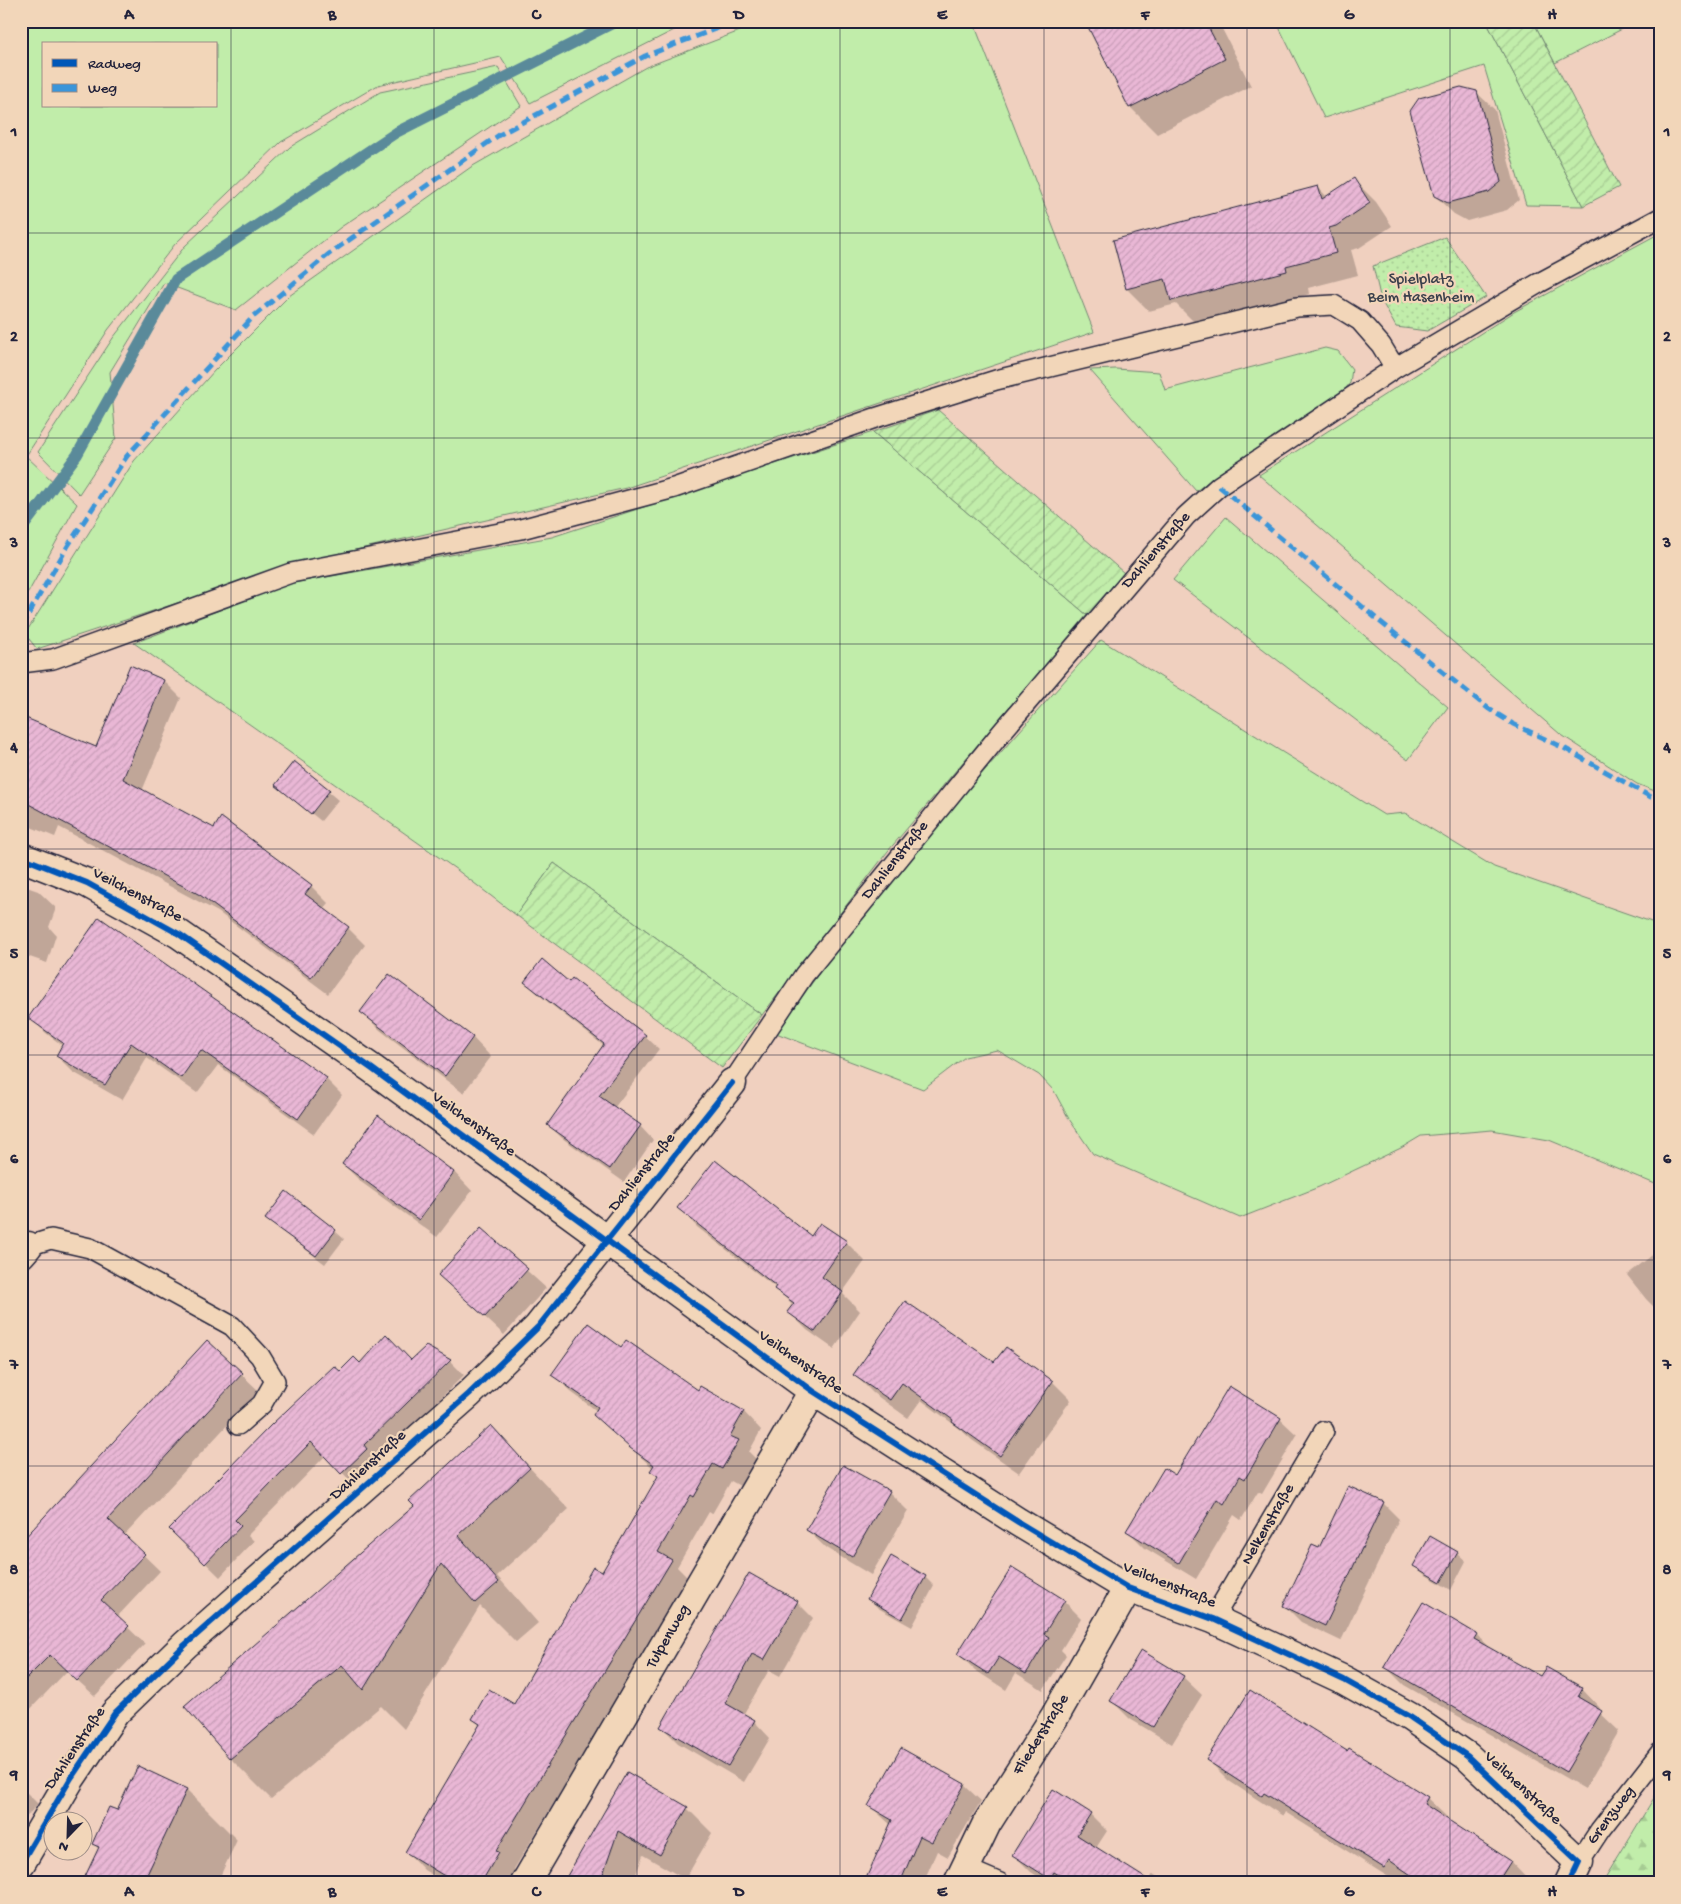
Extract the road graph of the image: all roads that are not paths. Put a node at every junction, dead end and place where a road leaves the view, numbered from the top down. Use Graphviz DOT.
graph roads {
  1 [pos="1660,218"];
  2 [pos="1395,368"];
  3 [pos="21,663"];
  4 [pos="21,857"];
  5 [pos="732,1083"];
  6 [pos="607,1240"];
  7 [pos="25,1250"];
  8 [pos="813,1391"];
  9 [pos="238,1425"];
  10 [pos="1324,1431"];
  11 [pos="1128,1588"];
  12 [pos="1213,1619"];
  13 [pos="1660,1753"];
  14 [pos="21,1863"];
  15 [pos="1574,1872"];
  16 [pos="962,1876"];
  17 [pos="525,1883"];
  18 [pos="1000,1883"];
  1 -- 2 [label="lane, Dahlienstraße"];
  2 -- 3 [label="lane"];
  2 -- 5 [label="lane, Dahlienstraße"];
  4 -- 6 [label="street, Veilchenstraße"];
  5 -- 6 [label="street, Dahlienstraße"];
  6 -- 8 [label="street, Veilchenstraße"];
  6 -- 14 [label="street, Dahlienstraße"];
  7 -- 9 [label="lane"];
  8 -- 11 [label="street, Veilchenstraße"];
  8 -- 17 [label="street, Tulpenweg"];
  10 -- 12 [label="lane, Nelkenstraße"];
  11 -- 12 [label="street, Veilchenstraße"];
  11 -- 16 [label="street, Fliederstraße"];
  12 -- 15 [label="street, Veilchenstraße"];
  13 -- 15 [label="lane, Grenzweg"];
  16 -- 18 [label="lane"];
}
